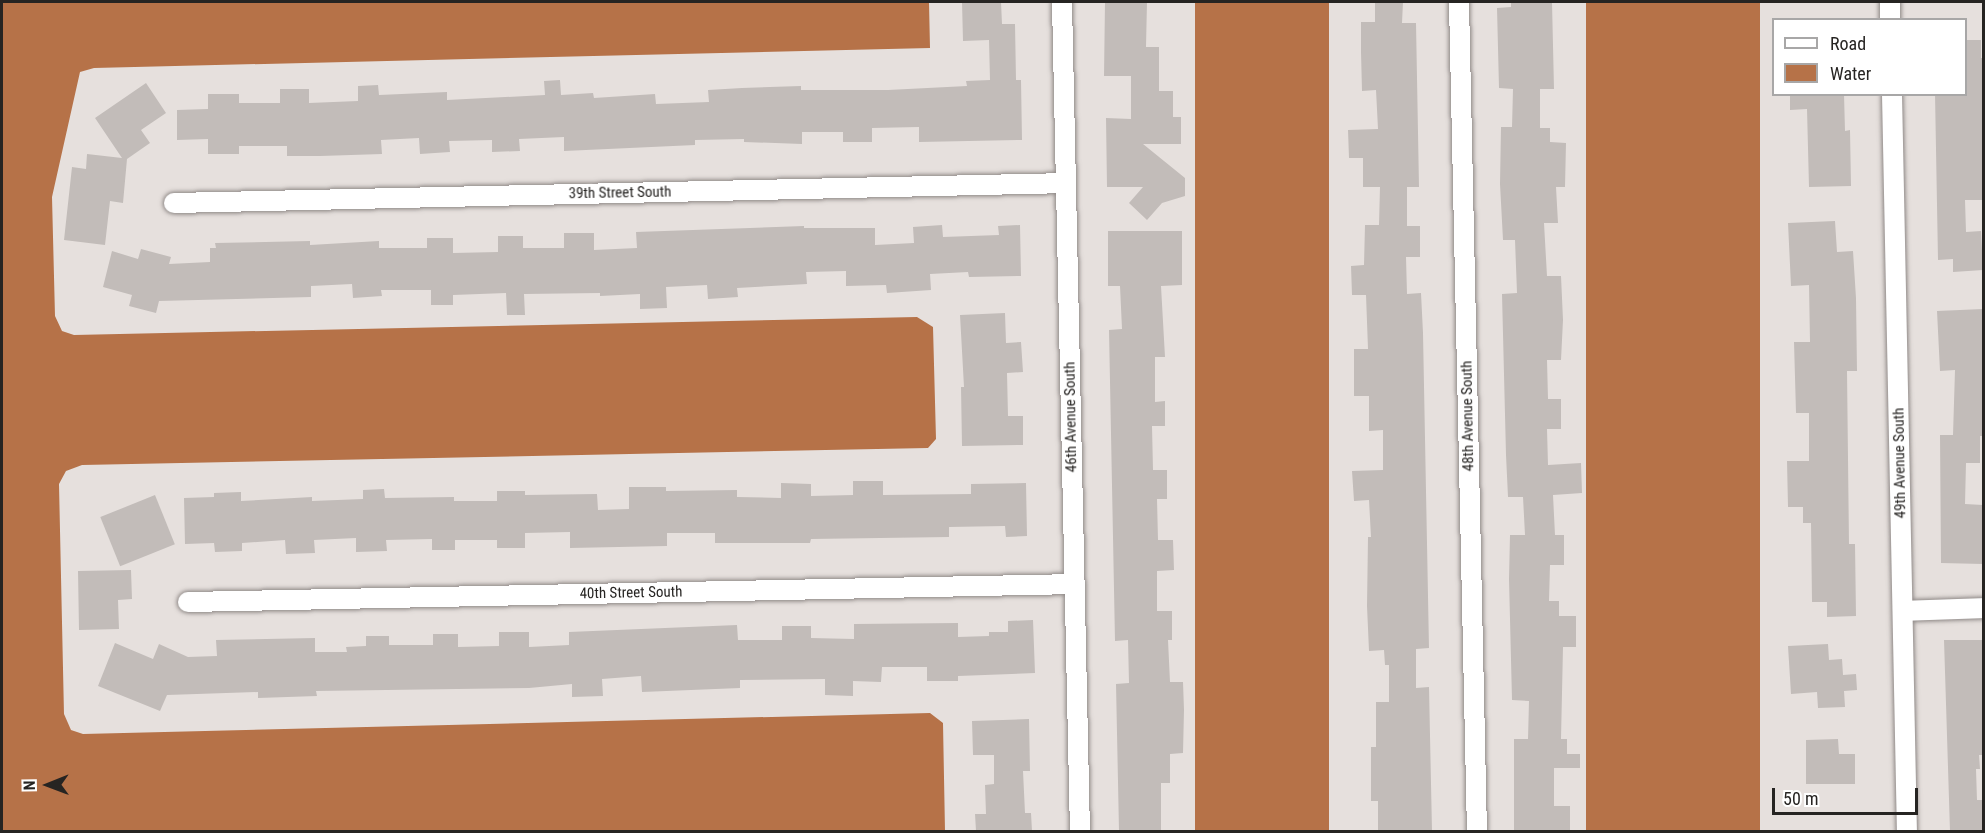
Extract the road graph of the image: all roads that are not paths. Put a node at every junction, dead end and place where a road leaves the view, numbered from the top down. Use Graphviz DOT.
graph roads {
  1 [pos="1062,2"];
  2 [pos="1459,2"];
  3 [pos="1890,2"];
  4 [pos="1890,18"];
  5 [pos="1892,96"];
  6 [pos="1066,183"];
  7 [pos="174,203"];
  8 [pos="1074,584"];
  9 [pos="188,602"];
  10 [pos="1983,608"];
  11 [pos="1903,610"];
  12 [pos="1080,831"];
  13 [pos="1477,831"];
  14 [pos="1907,831"];
  1 -- 6 [label="street, 46th Avenue South"];
  2 -- 13 [label="street, 48th Avenue South"];
  3 -- 4 [label="street"];
  5 -- 11 [label="street, 49th Avenue South"];
  6 -- 7 [label="street, 39th Street South"];
  6 -- 8 [label="street, 46th Avenue South"];
  8 -- 9 [label="street, 40th Street South"];
  8 -- 12 [label="street, 46th Avenue South"];
  10 -- 11 [label="street"];
  11 -- 14 [label="street, 49th Avenue South"];
}
